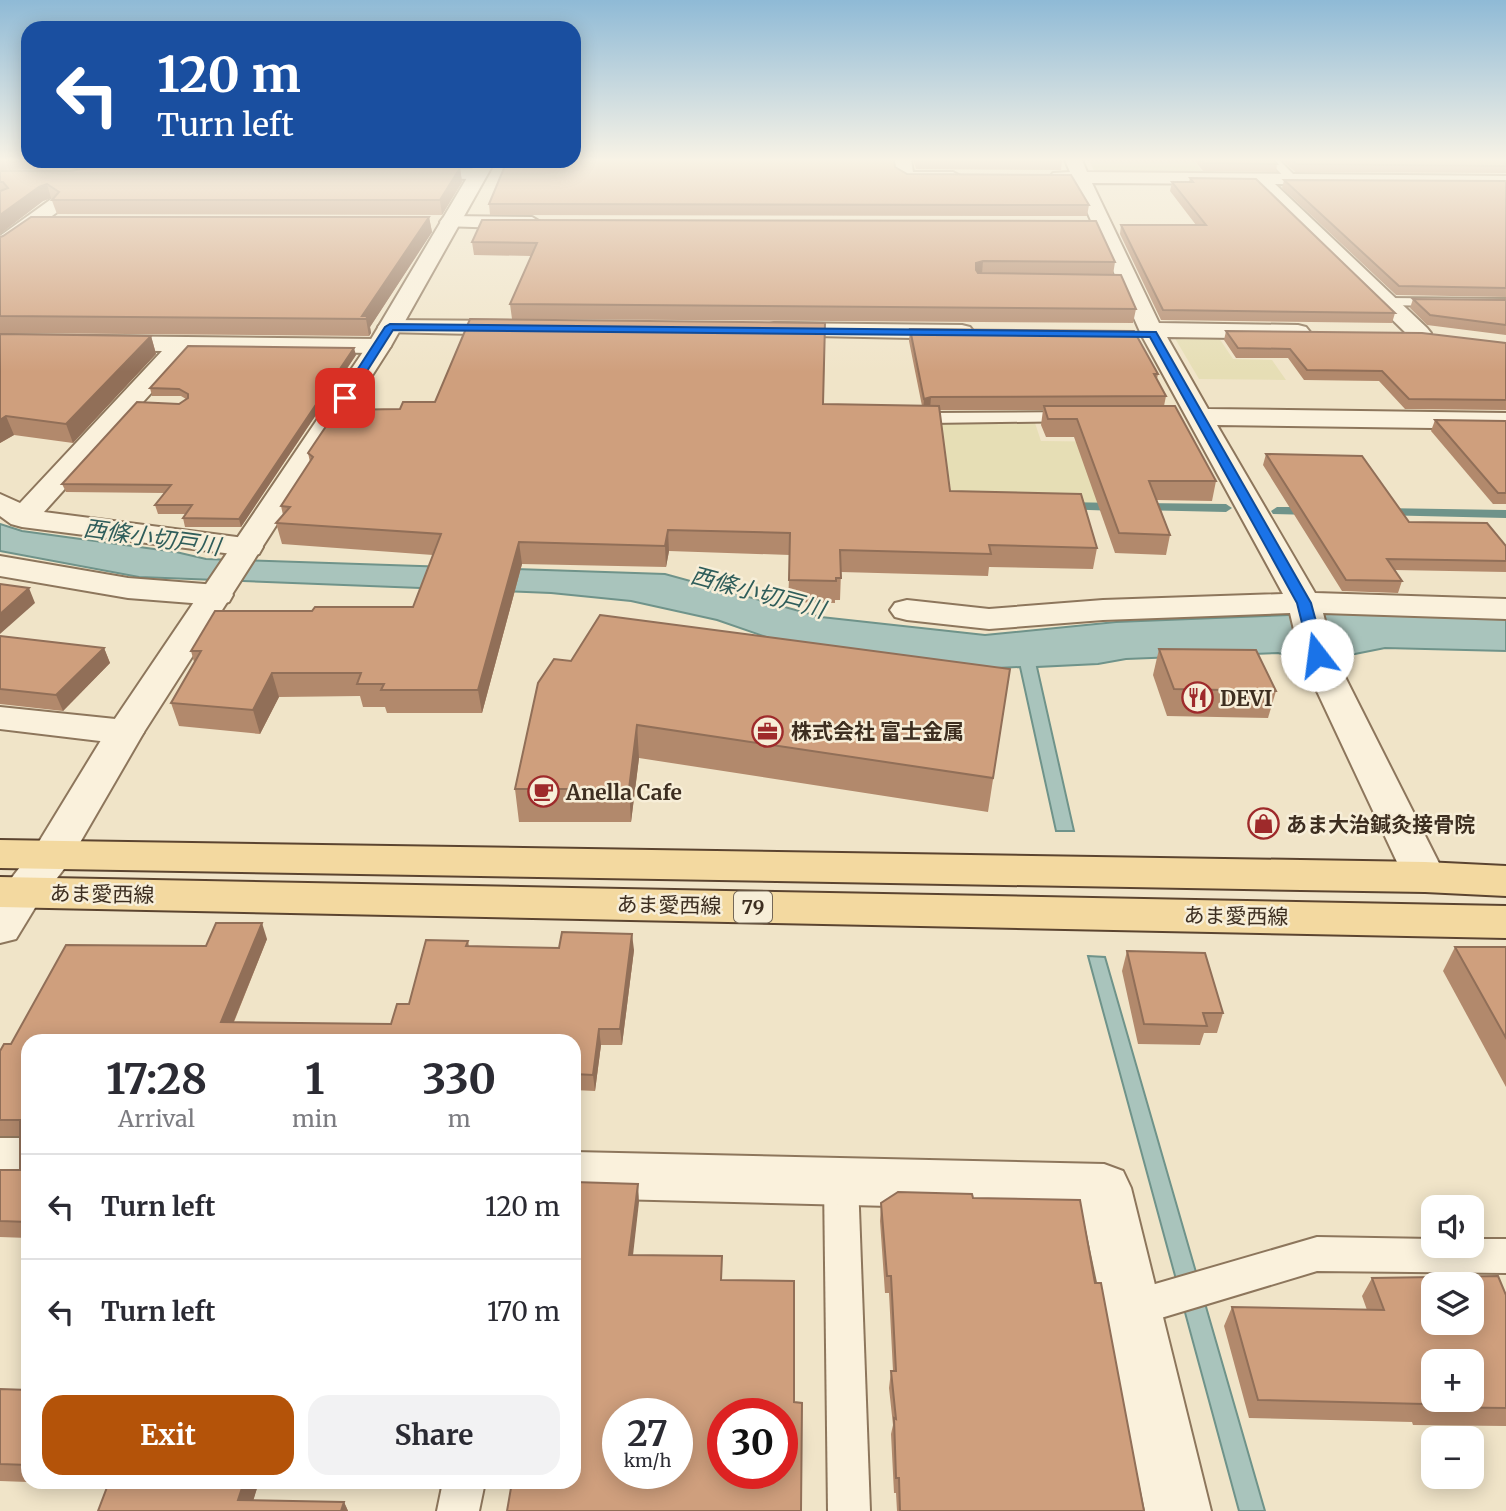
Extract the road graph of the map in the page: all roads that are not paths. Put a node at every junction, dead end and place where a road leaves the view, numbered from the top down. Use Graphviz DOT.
graph roads {
  1 [pos="20,231"];
  2 [pos="445,231"];
  3 [pos="1106,231"];
  4 [pos="1313,231"];
  5 [pos="0,245"];
  6 [pos="1387,302"];
  7 [pos="1506,303"];
  8 [pos="535,328"];
  9 [pos="755,330"];
  10 [pos="988,332"];
  11 [pos="1152,332"];
  12 [pos="1326,332"];
  13 [pos="1126,333"];
  14 [pos="1392,333"];
  15 [pos="1419,333"];
  16 [pos="384,336"];
  17 [pos="1443,337"];
  18 [pos="0,342"];
  19 [pos="182,344"];
  20 [pos="128,403"];
  21 [pos="154,403"];
  22 [pos="1092,417"];
  23 [pos="1193,417"];
  24 [pos="930,418"];
  25 [pos="1506,421"];
  26 [pos="11,510"];
  27 [pos="0,566"];
  28 [pos="232,571"];
  29 [pos="1305,607"];
  30 [pos="1506,609"];
  31 [pos="907,610"];
  32 [pos="0,718"];
  33 [pos="125,732"];
  34 [pos="0,854"];
  35 [pos="52,855"];
  36 [pos="1425,877"];
  37 [pos="1506,881"];
  38 [pos="7,904"];
  39 [pos="1506,922"];
  40 [pos="0,1161"];
  41 [pos="21,1161"];
  42 [pos="581,1175"];
  43 [pos="841,1181"];
  44 [pos="1506,1256"];
  45 [pos="1153,1303"];
  46 [pos="463,1489"];
  47 [pos="458,1511"];
  48 [pos="849,1511"];
  49 [pos="1178,1511"];
  1 -- 5 [label="street"];
  2 -- 16 [label="street"];
  3 -- 11 [label="street"];
  4 -- 6 [label="street"];
  6 -- 7 [label="lane"];
  6 -- 15 [label="street"];
  8 -- 16 [label="street"];
  9 -- 10 [label="street"];
  11 -- 12 [label="street"];
  11 -- 13 [label="street"];
  11 -- 23 [label="street"];
  14 -- 15 [label="street"];
  15 -- 17 [label="street"];
  16 -- 19 [label="street"];
  16 -- 28 [label="street"];
  18 -- 19 [label="street"];
  19 -- 20 [label="street"];
  20 -- 21 [label="lane"];
  20 -- 26 [label="street"];
  22 -- 24 [label="lane"];
  23 -- 25 [label="street"];
  23 -- 29 [label="street"];
  26 -- 28 [label="street"];
  27 -- 28 [label="street"];
  28 -- 33 [label="street"];
  29 -- 30 [label="street"];
  29 -- 31 [label="street"];
  29 -- 36 [label="street"];
  32 -- 33 [label="street"];
  33 -- 35 [label="street"];
  34 -- 35 [label="main road, あま愛西線 / 79"];
  35 -- 36 [label="main road, あま愛西線 / 79"];
  35 -- 38 [label="street"];
  36 -- 37 [label="main road, あま愛西線 / 79"];
  38 -- 39 [label="main road, あま愛西線 / 79"];
  40 -- 41 [label="street"];
  42 -- 43 [label="street"];
  43 -- 45 [label="street"];
  43 -- 48 [label="lane"];
  44 -- 45 [label="lane"];
  45 -- 49 [label="street"];
  46 -- 47 [label="lane"];
}
